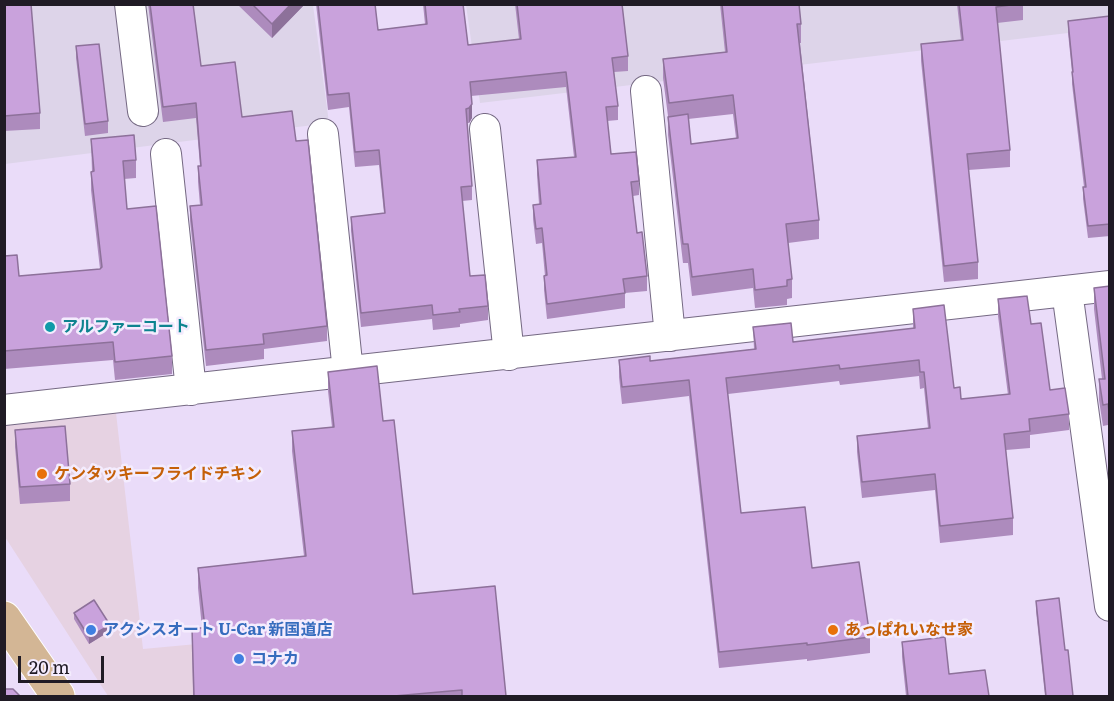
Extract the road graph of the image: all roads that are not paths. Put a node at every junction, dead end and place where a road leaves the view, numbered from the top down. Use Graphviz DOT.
graph roads {
  1 [pos="130,4"];
  2 [pos="646,90"];
  3 [pos="143,111"];
  4 [pos="485,129"];
  5 [pos="323,134"];
  6 [pos="166,154"];
  7 [pos="1110,286"];
  8 [pos="1067,291"];
  9 [pos="670,336"];
  10 [pos="509,355"];
  11 [pos="348,372"];
  12 [pos="191,390"];
  13 [pos="4,410"];
  14 [pos="1110,606"];
  15 [pos="4,618"];
  16 [pos="58,696"];
  1 -- 3 [label="street"];
  2 -- 9 [label="street"];
  4 -- 10 [label="street"];
  5 -- 11 [label="street"];
  6 -- 12 [label="street"];
  7 -- 8 [label="street"];
  8 -- 9 [label="street"];
  8 -- 14 [label="street"];
  9 -- 10 [label="street"];
  10 -- 11 [label="street"];
  11 -- 12 [label="street"];
  12 -- 13 [label="street"];
  15 -- 16 [label="main road"];
}
